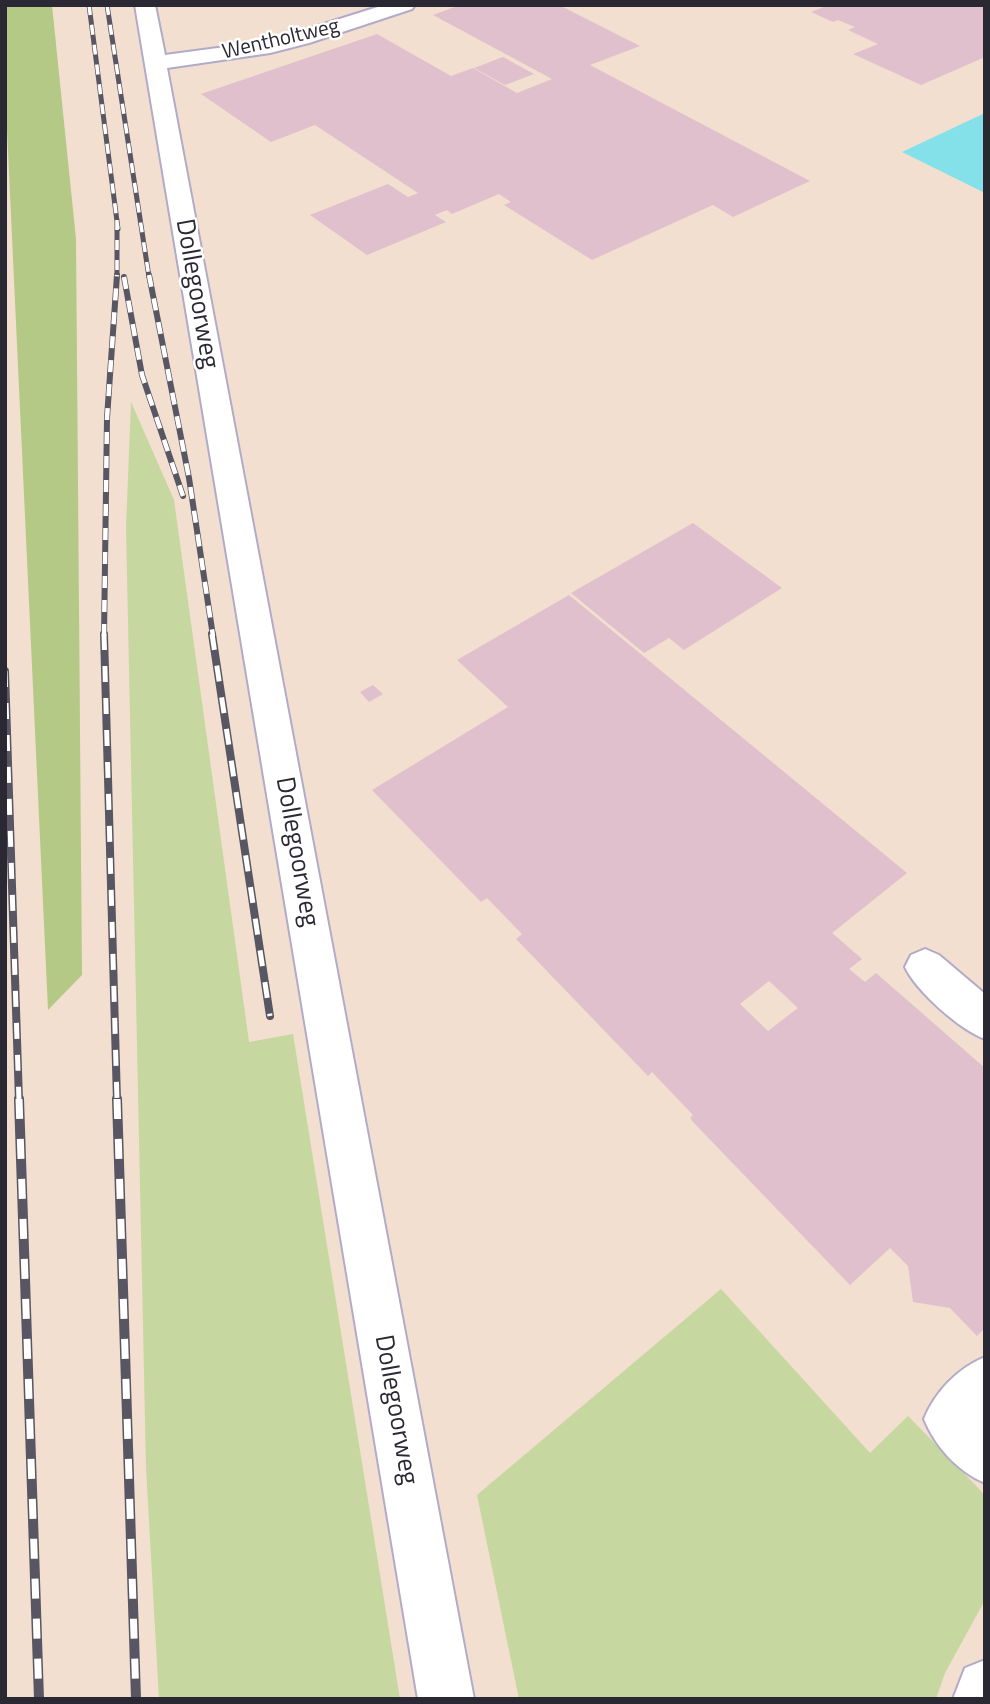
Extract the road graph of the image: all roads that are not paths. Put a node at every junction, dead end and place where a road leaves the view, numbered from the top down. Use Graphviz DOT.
graph roads {
  1 [pos="145,5"];
  2 [pos="405,5"];
  3 [pos="155,63"];
  4 [pos="925,967"];
  5 [pos="985,1020"];
  6 [pos="985,1382"];
  7 [pos="985,1457"];
  8 [pos="985,1688"];
  9 [pos="446,1699"];
  10 [pos="981,1699"];
  1 -- 3 [label="street, Dollegoorweg"];
  2 -- 3 [label="street, Wentholtweg"];
  3 -- 9 [label="street, Dollegoorweg"];
  4 -- 5 [label="street"];
  6 -- 7 [label="street"];
  8 -- 10 [label="street"];
}
